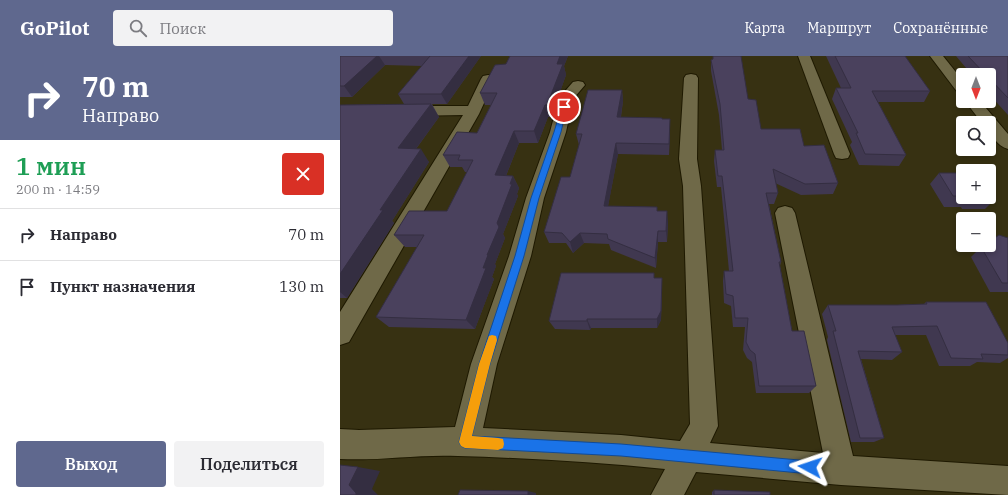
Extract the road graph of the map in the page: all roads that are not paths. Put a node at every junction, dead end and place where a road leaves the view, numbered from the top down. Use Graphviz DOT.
graph roads {
  1 [pos="804,56"];
  2 [pos="936,56"];
  3 [pos="691,78"];
  4 [pos="488,79"];
  5 [pos="956,81"];
  6 [pos="578,85"];
  7 [pos="978,108"];
  8 [pos="473,110"];
  9 [pos="394,111"];
  10 [pos="1008,144"];
  11 [pos="842,154"];
  12 [pos="785,213"];
  13 [pos="340,334"];
  14 [pos="465,442"];
  15 [pos="340,444"];
  16 [pos="687,457"];
  17 [pos="841,470"];
  18 [pos="1008,481"];
  19 [pos="667,495"];
  1 -- 11 [label="street"];
  2 -- 5 [label="street"];
  3 -- 16 [label="street"];
  4 -- 8 [label="street"];
  6 -- 14 [label="street"];
  7 -- 10 [label="street"];
  8 -- 9 [label="street"];
  8 -- 13 [label="street"];
  12 -- 17 [label="street"];
  14 -- 15 [label="street"];
  14 -- 16 [label="street"];
  16 -- 17 [label="street"];
  16 -- 19 [label="street"];
  17 -- 18 [label="street"];
}
